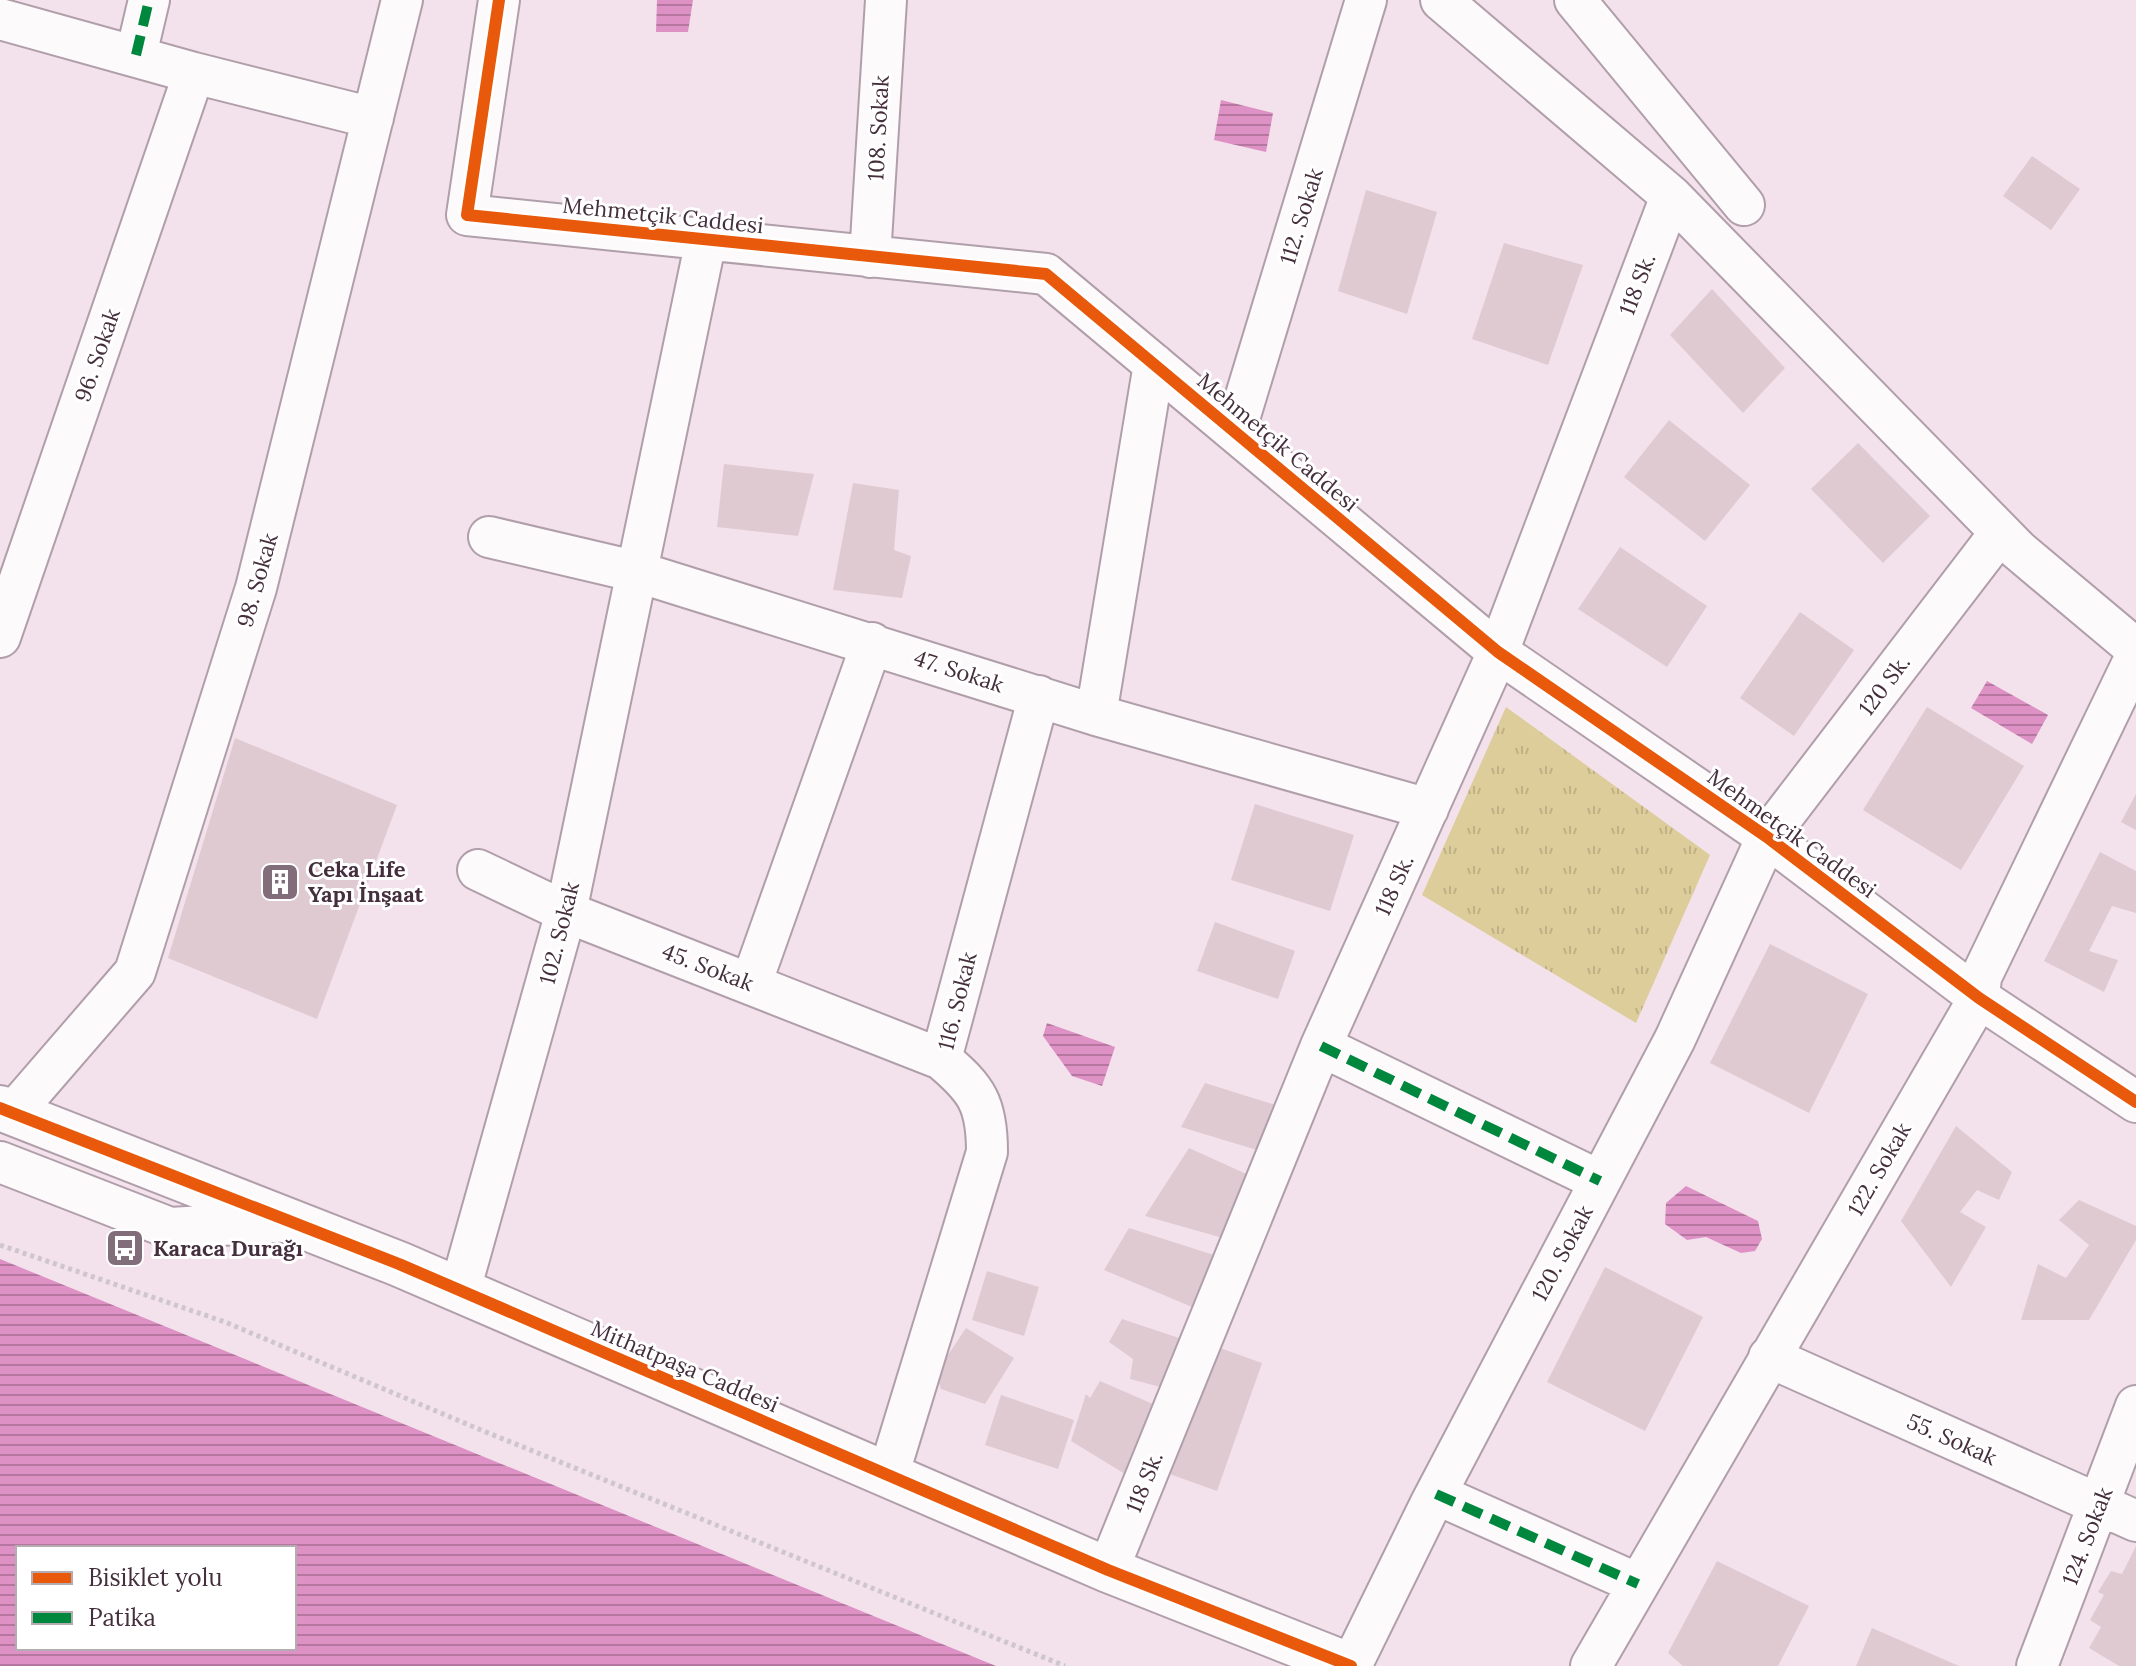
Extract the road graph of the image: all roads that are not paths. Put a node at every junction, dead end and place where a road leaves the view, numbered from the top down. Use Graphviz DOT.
graph roads {
  1 [pos="149,0"];
  2 [pos="402,0"];
  3 [pos="499,0"];
  4 [pos="886,0"];
  5 [pos="1366,0"];
  6 [pos="1441,0"];
  7 [pos="1575,0"];
  8 [pos="0,19"];
  9 [pos="136,55"];
  10 [pos="194,73"];
  11 [pos="373,118"];
  12 [pos="1671,196"];
  13 [pos="1744,205"];
  14 [pos="706,240"];
  15 [pos="870,257"];
  16 [pos="1154,364"];
  17 [pos="1235,432"];
  18 [pos="2000,533"];
  19 [pos="489,537"];
  20 [pos="638,572"];
  21 [pos="0,637"];
  22 [pos="872,643"];
  23 [pos="2136,649"];
  24 [pos="1498,652"];
  25 [pos="2136,656"];
  26 [pos="1039,696"];
  27 [pos="1096,715"];
  28 [pos="1428,809"];
  29 [pos="1767,837"];
  30 [pos="478,870"];
  31 [pos="566,912"];
  32 [pos="751,984"];
  33 [pos="1979,998"];
  34 [pos="1321,1046"];
  35 [pos="941,1059"];
  36 [pos="2136,1102"];
  37 [pos="6,1111"];
  38 [pos="0,1162"];
  39 [pos="1600,1181"];
  40 [pos="291,1221"];
  41 [pos="460,1290"];
  42 [pos="1769,1357"];
  43 [pos="2136,1406"];
  44 [pos="888,1476"];
  45 [pos="1436,1494"];
  46 [pos="2099,1505"];
  47 [pos="2136,1521"];
  48 [pos="1108,1570"];
  49 [pos="1638,1584"];
  50 [pos="1351,1666"];
  51 [pos="1591,1666"];
  52 [pos="2037,1666"];
  1 -- 9 [label="street"];
  2 -- 11 [label="street, 98. Sokak"];
  3 -- 14 [label="street, Mehmetçik Caddesi"];
  4 -- 15 [label="street, 108. Sokak"];
  5 -- 17 [label="street, 112. Sokak"];
  6 -- 12 [label="street"];
  7 -- 13 [label="street"];
  8 -- 9 [label="street"];
  9 -- 10 [label="street"];
  10 -- 11 [label="street"];
  10 -- 21 [label="street, 96. Sokak"];
  11 -- 37 [label="street, 98. Sokak"];
  12 -- 18 [label="street"];
  12 -- 24 [label="street, 118 Sk."];
  14 -- 15 [label="street, Mehmetçik Caddesi"];
  14 -- 20 [label="street, 102. Sokak"];
  15 -- 16 [label="street, Mehmetçik Caddesi"];
  16 -- 17 [label="street, Mehmetçik Caddesi"];
  16 -- 27 [label="street"];
  17 -- 24 [label="street, Mehmetçik Caddesi"];
  18 -- 23 [label="street"];
  18 -- 29 [label="street, 120 Sk."];
  19 -- 20 [label="street, 47. Sokak"];
  20 -- 22 [label="street, 47. Sokak"];
  20 -- 31 [label="street, 102. Sokak"];
  22 -- 26 [label="street, 47. Sokak"];
  22 -- 32 [label="street"];
  24 -- 28 [label="street, 118 Sk."];
  24 -- 29 [label="street, Mehmetçik Caddesi"];
  25 -- 33 [label="street, 122. Sokak"];
  26 -- 27 [label="street, 47. Sokak"];
  26 -- 35 [label="street, 116. Sokak"];
  27 -- 28 [label="street, 47. Sokak"];
  28 -- 34 [label="street, 118 Sk."];
  29 -- 33 [label="street, Mehmetçik Caddesi"];
  29 -- 39 [label="street, 120. Sokak"];
  30 -- 31 [label="street, 45. Sokak"];
  31 -- 32 [label="street, 45. Sokak"];
  31 -- 41 [label="street, 102. Sokak"];
  32 -- 35 [label="street, 45. Sokak"];
  33 -- 36 [label="street, Mehmetçik Caddesi"];
  33 -- 42 [label="street, 122. Sokak"];
  34 -- 39 [label="street"];
  34 -- 48 [label="street, 118 Sk."];
  35 -- 44 [label="street, 116. Sokak"];
  37 -- 40 [label="main road, Mithatpaşa Caddesi"];
  38 -- 40 [label="street"];
  39 -- 45 [label="street, 120. Sokak"];
  40 -- 41 [label="main road, Mithatpaşa Caddesi"];
  41 -- 44 [label="main road, Mithatpaşa Caddesi"];
  42 -- 46 [label="street, 55. Sokak"];
  42 -- 49 [label="street, 122. Sokak"];
  43 -- 46 [label="street, 124. Sokak"];
  44 -- 48 [label="main road, Mithatpaşa Caddesi"];
  45 -- 49 [label="street"];
  45 -- 50 [label="street, 120. Sokak"];
  46 -- 47 [label="street, 55. Sokak"];
  46 -- 52 [label="street, 124. Sokak"];
  48 -- 50 [label="main road, Mithatpaşa Caddesi"];
  49 -- 51 [label="street, 122. Sokak"];
}
